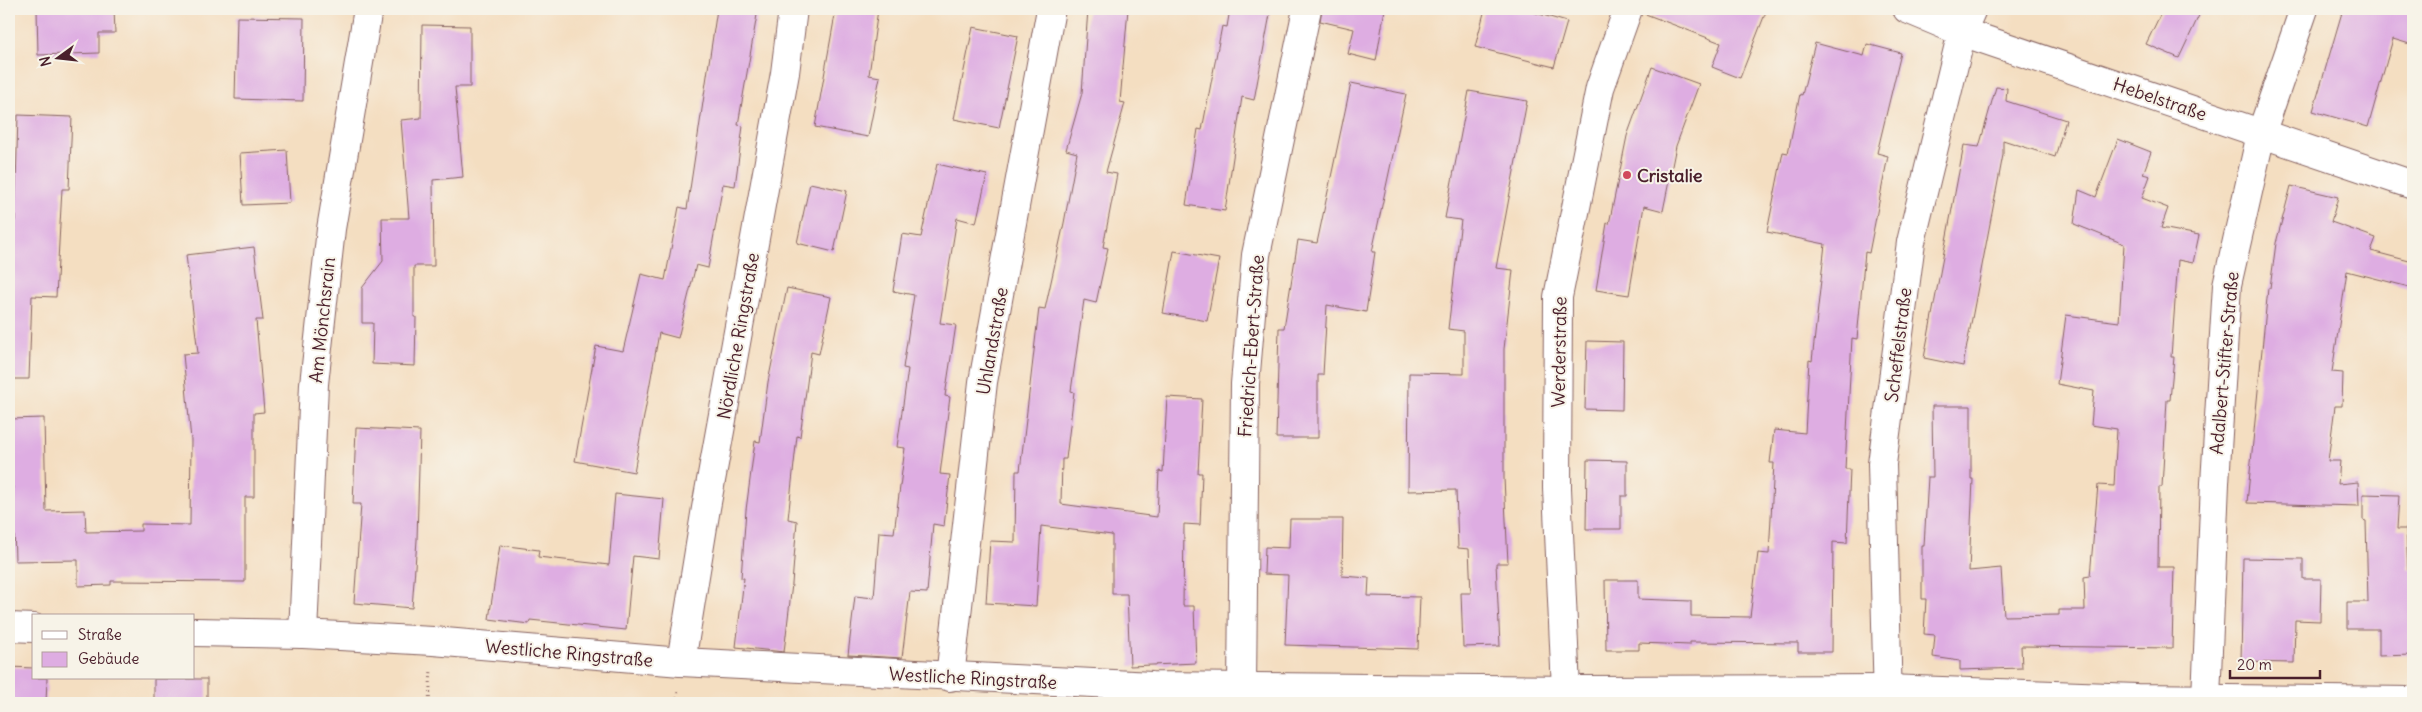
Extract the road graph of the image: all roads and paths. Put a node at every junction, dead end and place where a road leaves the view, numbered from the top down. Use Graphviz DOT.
graph roads {
  1 [pos="368,9"];
  2 [pos="793,9"];
  3 [pos="1051,9"];
  4 [pos="1307,9"];
  5 [pos="1628,9"];
  6 [pos="1907,9"];
  7 [pos="2304,9"];
  8 [pos="1967,20"];
  9 [pos="2261,134"];
  10 [pos="2413,185"];
  11 [pos="9,628"];
  12 [pos="32,628"];
  13 [pos="195,632"];
  14 [pos="303,634"];
  15 [pos="682,662"];
  16 [pos="950,677"];
  17 [pos="1242,688"];
  18 [pos="1154,695"];
  19 [pos="1887,696"];
  20 [pos="1567,697"];
  21 [pos="2206,698"];
  22 [pos="2413,701"];
  1 -- 14 [label="street, Am Mönchsrain"];
  2 -- 15 [label="street, Nördliche Ringstraße"];
  3 -- 16 [label="street, Uhlandstraße"];
  4 -- 17 [label="street, Friedrich-Ebert-Straße"];
  5 -- 20 [label="street, Werderstraße"];
  6 -- 8 [label="street, Hebelstraße"];
  7 -- 9 [label="street, Adalbert-Stifter-Straße"];
  8 -- 9 [label="street, Hebelstraße"];
  8 -- 19 [label="street, Scheffelstraße"];
  9 -- 10 [label="street, Hebelstraße"];
  9 -- 21 [label="street, Adalbert-Stifter-Straße"];
  11 -- 12 [label="street"];
  13 -- 14 [label="street, Westliche Ringstraße"];
  14 -- 15 [label="street, Westliche Ringstraße"];
  15 -- 16 [label="street, Westliche Ringstraße"];
  16 -- 18 [label="street, Westliche Ringstraße"];
  17 -- 18 [label="street, Westliche Ringstraße"];
  17 -- 20 [label="street, Westliche Ringstraße"];
  19 -- 20 [label="street, Westliche Ringstraße"];
  19 -- 21 [label="street, Westliche Ringstraße"];
  21 -- 22 [label="street, Westliche Ringstraße"];
}
